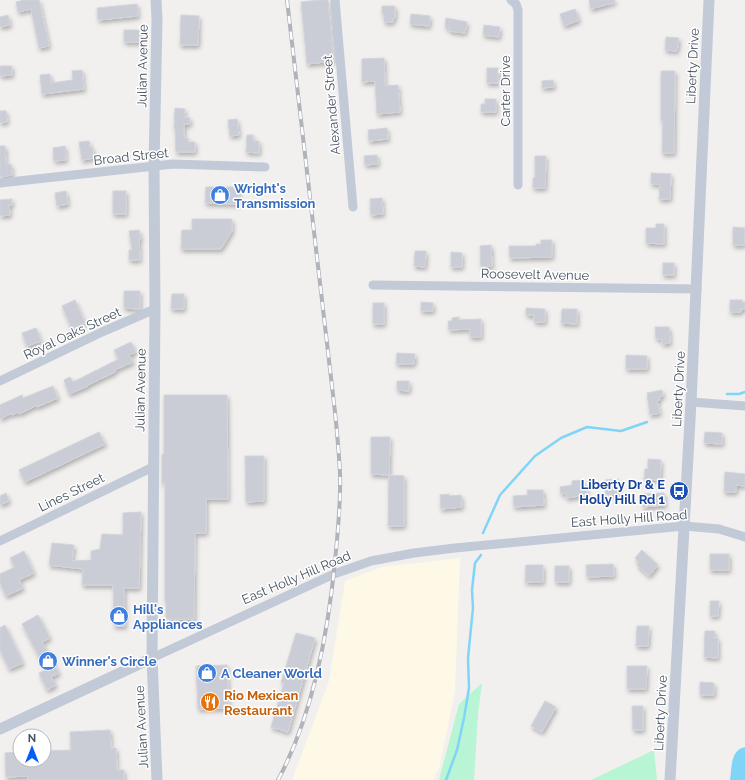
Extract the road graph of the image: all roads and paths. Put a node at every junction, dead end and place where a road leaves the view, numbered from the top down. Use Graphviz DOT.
graph roads {
  1 [pos="156,0"];
  2 [pos="335,0"];
  3 [pos="511,0"];
  4 [pos="709,0"];
  5 [pos="154,166"];
  6 [pos="265,167"];
  7 [pos="0,183"];
  8 [pos="518,185"];
  9 [pos="353,207"];
  10 [pos="373,285"];
  11 [pos="697,289"];
  12 [pos="155,309"];
  13 [pos="0,381"];
  14 [pos="691,402"];
  15 [pos="745,406"];
  16 [pos="154,467"];
  17 [pos="684,526"];
  18 [pos="745,537"];
  19 [pos="0,541"];
  20 [pos="152,658"];
  21 [pos="0,729"];
  22 [pos="157,780"];
  23 [pos="670,780"];
  1 -- 5 [label="street, Julian Avenue"];
  2 -- 9 [label="street, Alexander Street"];
  3 -- 8 [label="street, Carter Drive"];
  4 -- 11 [label="street, Liberty Drive"];
  5 -- 6 [label="street, Broad Street"];
  5 -- 7 [label="street, Broad Street"];
  5 -- 12 [label="street, Julian Avenue"];
  10 -- 11 [label="street, Roosevelt Avenue"];
  11 -- 14 [label="street, Liberty Drive"];
  12 -- 13 [label="street, Royal Oaks Street"];
  12 -- 16 [label="street, Julian Avenue"];
  14 -- 15 [label="street"];
  14 -- 17 [label="street, Liberty Drive"];
  16 -- 19 [label="street, Lines Street"];
  16 -- 20 [label="street, Julian Avenue"];
  17 -- 18 [label="street, East Holly Hill Road"];
  17 -- 20 [label="street, East Holly Hill Road"];
  17 -- 23 [label="street, Liberty Drive"];
  20 -- 21 [label="street, East Holly Hill Road"];
  20 -- 22 [label="street, Julian Avenue"];
}
